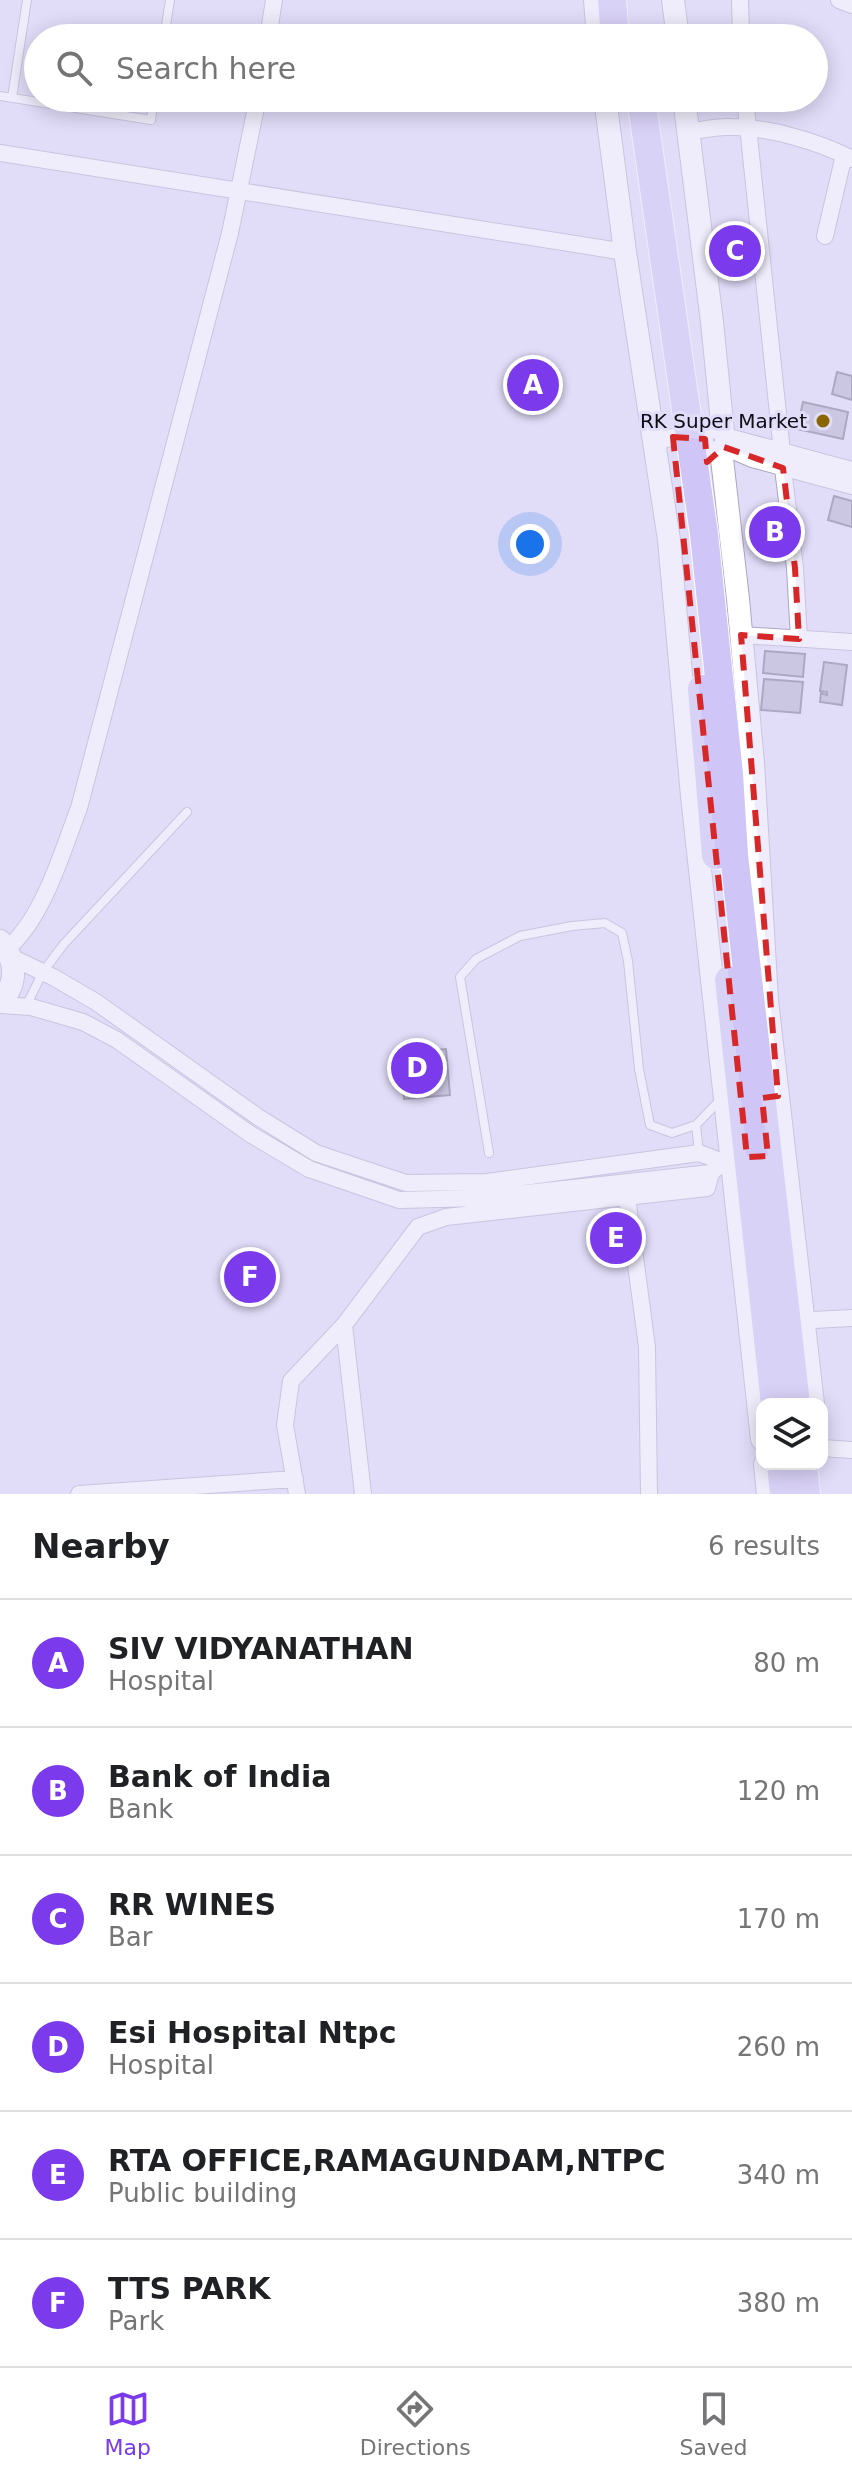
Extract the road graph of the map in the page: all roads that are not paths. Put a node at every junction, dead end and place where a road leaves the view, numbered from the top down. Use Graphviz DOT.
graph roads {
  1 [pos="27,0"];
  2 [pos="170,0"];
  3 [pos="274,0"];
  4 [pos="595,0"];
  5 [pos="612,0"];
  6 [pos="630,0"];
  7 [pos="673,0"];
  8 [pos="740,0"];
  9 [pos="839,0"];
  10 [pos="852,5"];
  11 [pos="166,24"];
  12 [pos="270,24"];
  13 [pos="597,24"];
  14 [pos="614,24"];
  15 [pos="632,24"];
  16 [pos="676,24"];
  17 [pos="741,24"];
  18 [pos="0,96"];
  19 [pos="12,98"];
  20 [pos="24,100"];
  21 [pos="100,112"];
  22 [pos="152,112"];
  23 [pos="255,112"];
  24 [pos="607,112"];
  25 [pos="626,112"];
  26 [pos="643,112"];
  27 [pos="686,112"];
  28 [pos="746,112"];
  29 [pos="748,128"];
  30 [pos="688,132"];
  31 [pos="0,153"];
  32 [pos="848,157"];
  33 [pos="238,192"];
  34 [pos="825,236"];
  35 [pos="625,252"];
  36 [pos="702,440"];
  37 [pos="782,460"];
  38 [pos="852,470"];
  39 [pos="852,486"];
  40 [pos="741,635"];
  41 [pos="799,639"];
  42 [pos="852,642"];
  43 [pos="712,679"];
  44 [pos="721,781"];
  45 [pos="187,812"];
  46 [pos="6,949"];
  47 [pos="43,972"];
  48 [pos="0,1003"];
  49 [pos="26,1007"];
  50 [pos="724,1096"];
  51 [pos="696,1125"];
  52 [pos="489,1153"];
  53 [pos="699,1153"];
  54 [pos="744,1161"];
  55 [pos="627,1197"];
  56 [pos="852,1318"];
  57 [pos="796,1321"];
  58 [pos="344,1325"];
  59 [pos="759,1398"];
  60 [pos="774,1398"];
  61 [pos="796,1398"];
  62 [pos="812,1398"];
  63 [pos="828,1448"];
  64 [pos="852,1450"];
  65 [pos="766,1470"];
  66 [pos="782,1470"];
  67 [pos="804,1470"];
  68 [pos="816,1470"];
  69 [pos="296,1487"];
  70 [pos="79,1494"];
  71 [pos="363,1494"];
  72 [pos="649,1494"];
  73 [pos="768,1494"];
  74 [pos="784,1494"];
  75 [pos="806,1494"];
  76 [pos="818,1494"];
  1 -- 19 [label="lane"];
  2 -- 11 [label="lane"];
  3 -- 12 [label="street"];
  4 -- 13 [label="street"];
  5 -- 14 [label="highway"];
  6 -- 15 [label="highway"];
  7 -- 16 [label="street"];
  8 -- 17 [label="street"];
  9 -- 10 [label="street"];
  18 -- 19 [label="lane"];
  19 -- 20 [label="lane"];
  21 -- 22 [label="lane"];
  23 -- 33 [label="street"];
  24 -- 35 [label="street"];
  25 -- 36 [label="highway"];
  26 -- 36 [label="highway"];
  27 -- 30 [label="street"];
  28 -- 29 [label="street"];
  29 -- 30 [label="street"];
  29 -- 32 [label="street"];
  29 -- 37 [label="street"];
  30 -- 36 [label="street"];
  31 -- 33 [label="street"];
  32 -- 34 [label="street"];
  33 -- 35 [label="street"];
  33 -- 46 [label="street"];
  35 -- 36 [label="street"];
  36 -- 37 [label="street"];
  36 -- 40 [label="street"];
  36 -- 43 [label="highway"];
  37 -- 38 [label="street"];
  37 -- 39 [label="street"];
  37 -- 41 [label="street"];
  40 -- 41 [label="street"];
  40 -- 43 [label="street"];
  41 -- 42 [label="street"];
  43 -- 44 [label="highway"];
  43 -- 44 [label="street"];
  44 -- 50 [label="street"];
  44 -- 54 [label="highway"];
  44 -- 54 [label="highway"];
  45 -- 47 [label="lane"];
  46 -- 47 [label="street"];
  46 -- 48 [label="street"];
  47 -- 49 [label="lane"];
  47 -- 53 [label="street"];
  48 -- 49 [label="street"];
  49 -- 54 [label="street"];
  50 -- 51 [label="lane"];
  50 -- 54 [label="street"];
  51 -- 52 [label="lane"];
  51 -- 53 [label="lane"];
  53 -- 54 [label="street"];
  54 -- 55 [label="street"];
  54 -- 57 [label="highway"];
  54 -- 59 [label="street"];
  54 -- 60 [label="highway"];
  55 -- 58 [label="street"];
  55 -- 72 [label="street"];
  56 -- 57 [label="street"];
  57 -- 61 [label="highway"];
  57 -- 62 [label="street"];
  58 -- 69 [label="street"];
  58 -- 71 [label="street"];
  63 -- 64 [label="street"];
  65 -- 73 [label="street"];
  66 -- 74 [label="highway"];
  67 -- 75 [label="highway"];
  68 -- 76 [label="street"];
  69 -- 70 [label="street"];
}
